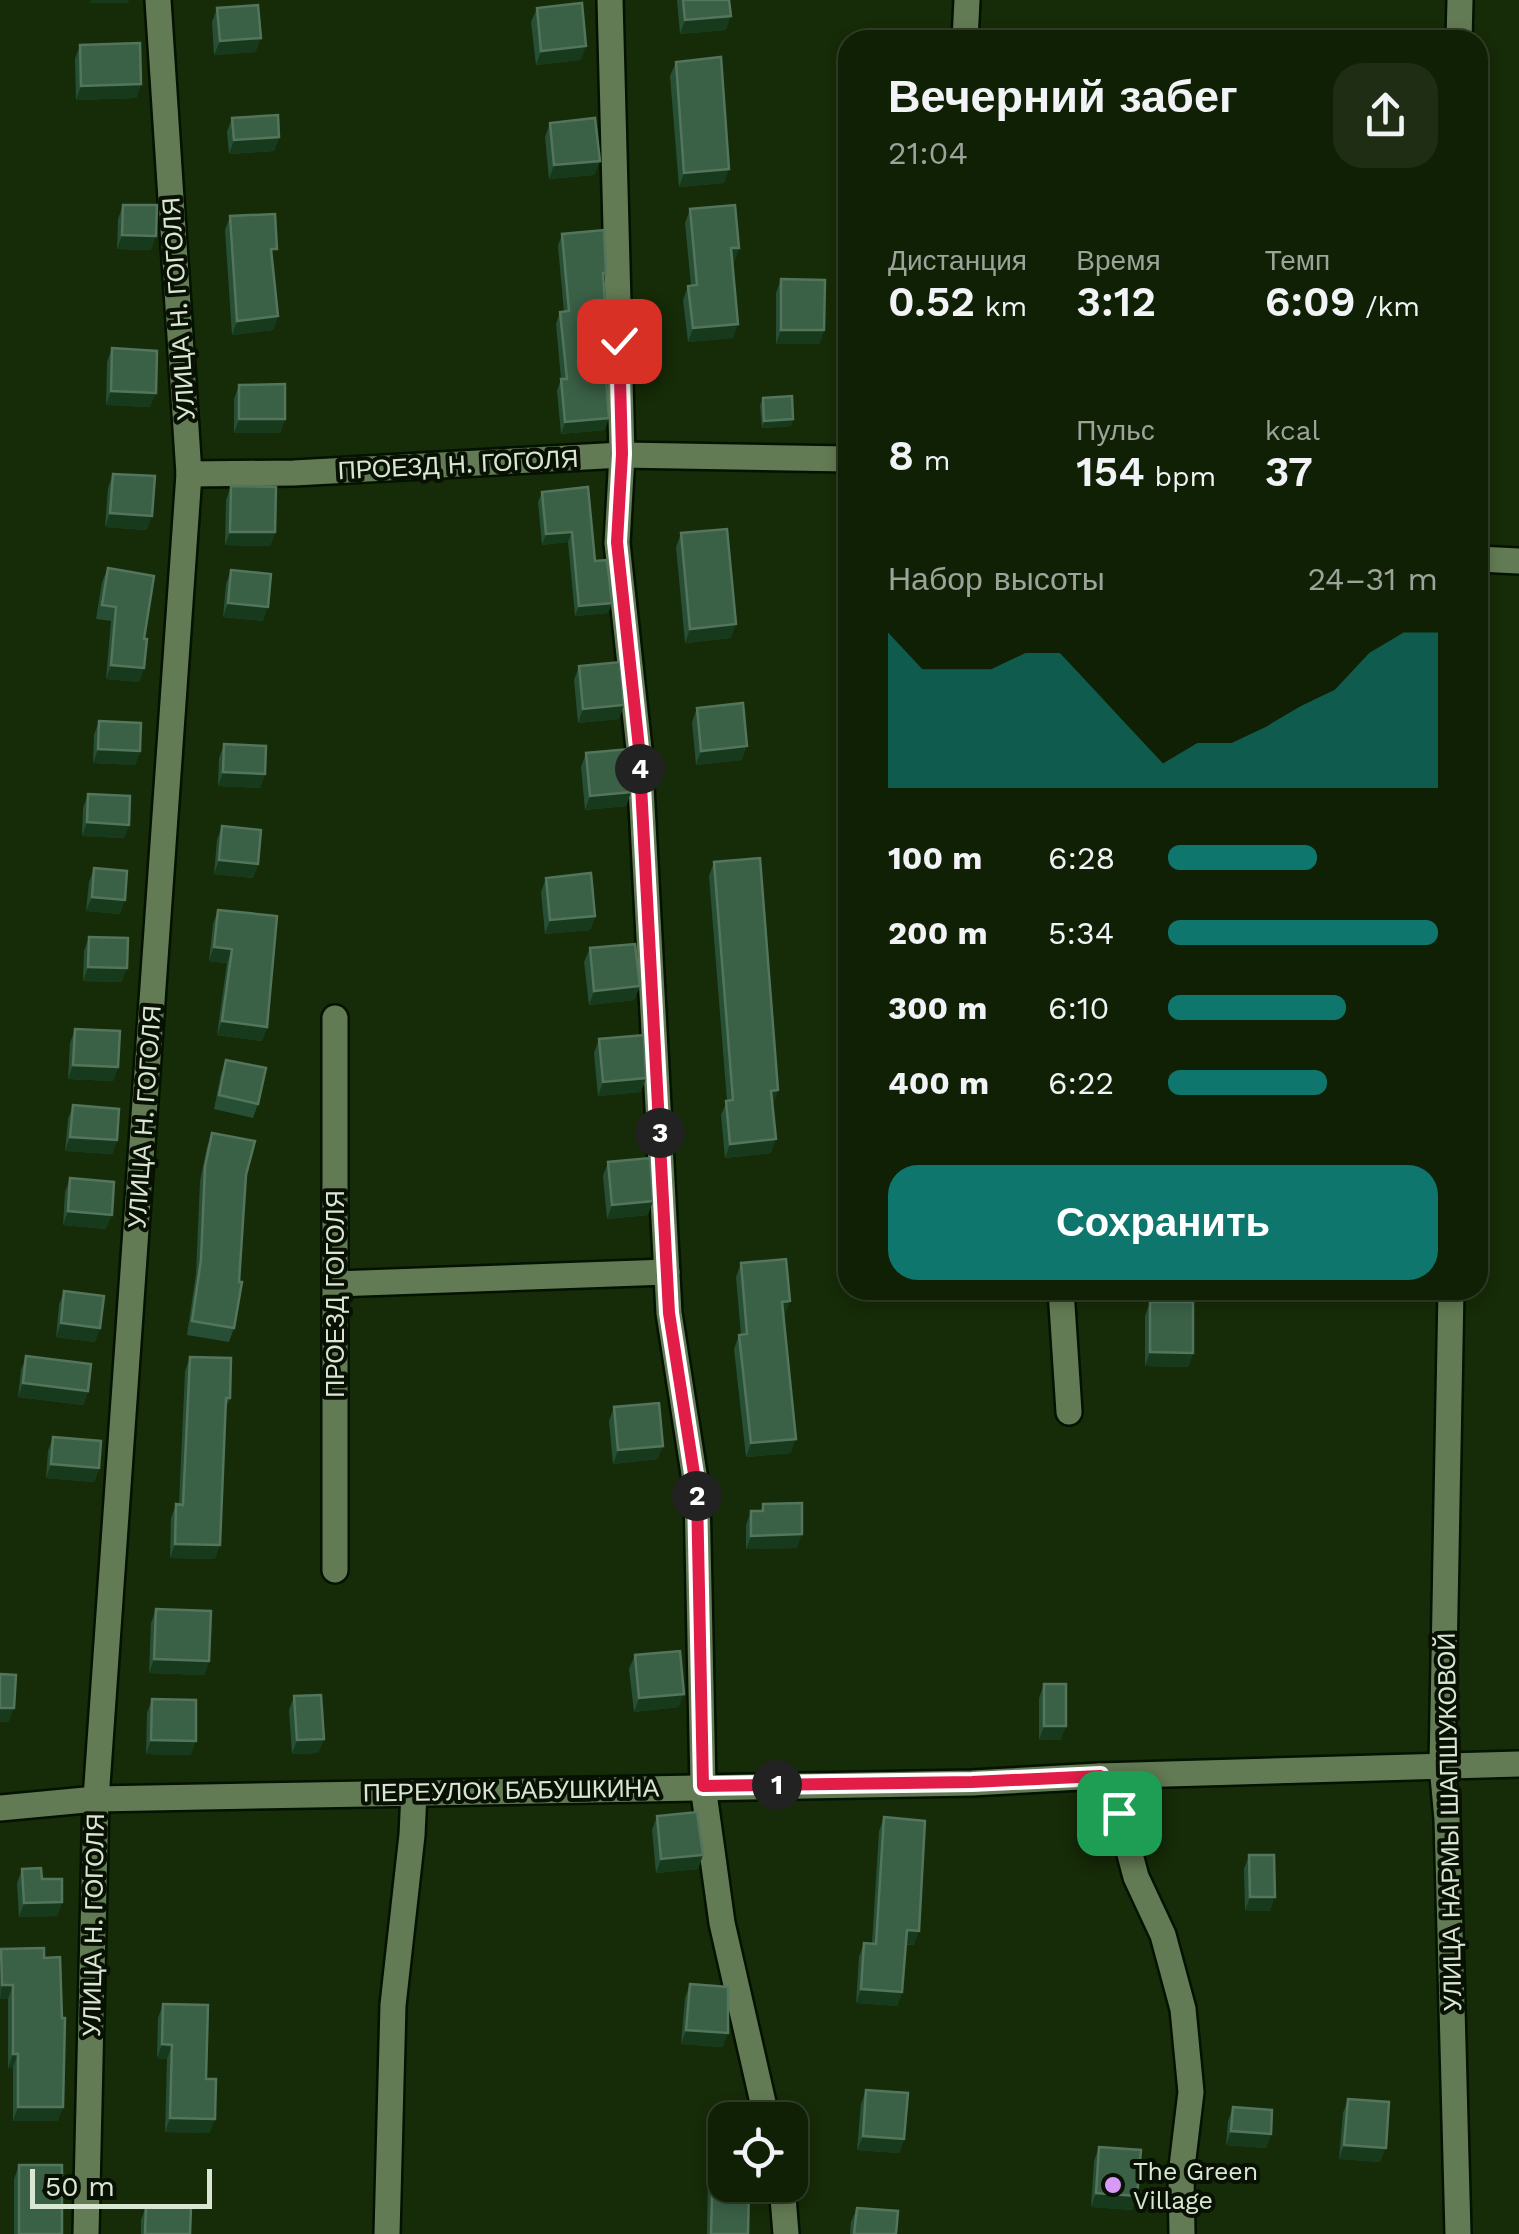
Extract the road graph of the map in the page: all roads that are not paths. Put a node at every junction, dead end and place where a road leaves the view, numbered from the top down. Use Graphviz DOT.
graph roads {
  1 [pos="158,0"];
  2 [pos="610,0"];
  3 [pos="967,0"];
  4 [pos="1460,0"];
  5 [pos="966,30"];
  6 [pos="1460,30"];
  7 [pos="622,454"];
  8 [pos="838,459"];
  9 [pos="189,474"];
  10 [pos="1488,559"];
  11 [pos="1519,561"];
  12 [pos="336,1018"];
  13 [pos="667,1272"];
  14 [pos="335,1284"];
  15 [pos="1062,1300"];
  16 [pos="1451,1300"];
  17 [pos="1069,1412"];
  18 [pos="335,1570"];
  19 [pos="1519,1764"];
  20 [pos="1442,1766"];
  21 [pos="1100,1776"];
  22 [pos="703,1786"];
  23 [pos="414,1793"];
  24 [pos="96,1800"];
  25 [pos="0,1808"];
  26 [pos="763,2102"];
  27 [pos="783,2202"];
  28 [pos="86,2234"];
  29 [pos="387,2234"];
  30 [pos="786,2234"];
  31 [pos="1182,2234"];
  32 [pos="1458,2234"];
  1 -- 9 [label="street, УЛИЦА Н. ГОГОЛЯ"];
  2 -- 7 [label="street"];
  3 -- 5 [label="street"];
  4 -- 6 [label="street"];
  7 -- 8 [label="street, ПРОЕЗД Н. ГОГОЛЯ"];
  7 -- 9 [label="street, ПРОЕЗД Н. ГОГОЛЯ"];
  7 -- 13 [label="street"];
  9 -- 24 [label="street, УЛИЦА Н. ГОГОЛЯ"];
  10 -- 11 [label="street"];
  12 -- 14 [label="street, ПРОЕЗД ГОГОЛЯ"];
  13 -- 14 [label="street"];
  13 -- 22 [label="street"];
  14 -- 18 [label="street, ПРОЕЗД ГОГОЛЯ"];
  15 -- 17 [label="street"];
  16 -- 20 [label="street, УЛИЦА НАРМЫ ШАПШУКОВОЙ"];
  19 -- 20 [label="street, ПЕРЕУЛОК БАБУШКИНА"];
  20 -- 21 [label="street, ПЕРЕУЛОК БАБУШКИНА"];
  20 -- 32 [label="street, УЛИЦА НАРМЫ ШАПШУКОВОЙ"];
  21 -- 22 [label="street, ПЕРЕУЛОК БАБУШКИНА"];
  21 -- 31 [label="street"];
  22 -- 23 [label="street, ПЕРЕУЛОК БАБУШКИНА"];
  22 -- 26 [label="street"];
  23 -- 24 [label="street, ПЕРЕУЛОК БАБУШКИНА"];
  23 -- 29 [label="street"];
  24 -- 25 [label="street, ПЕРЕУЛОК БАБУШКИНА"];
  24 -- 28 [label="street, УЛИЦА Н. ГОГОЛЯ"];
  27 -- 30 [label="street"];
}
